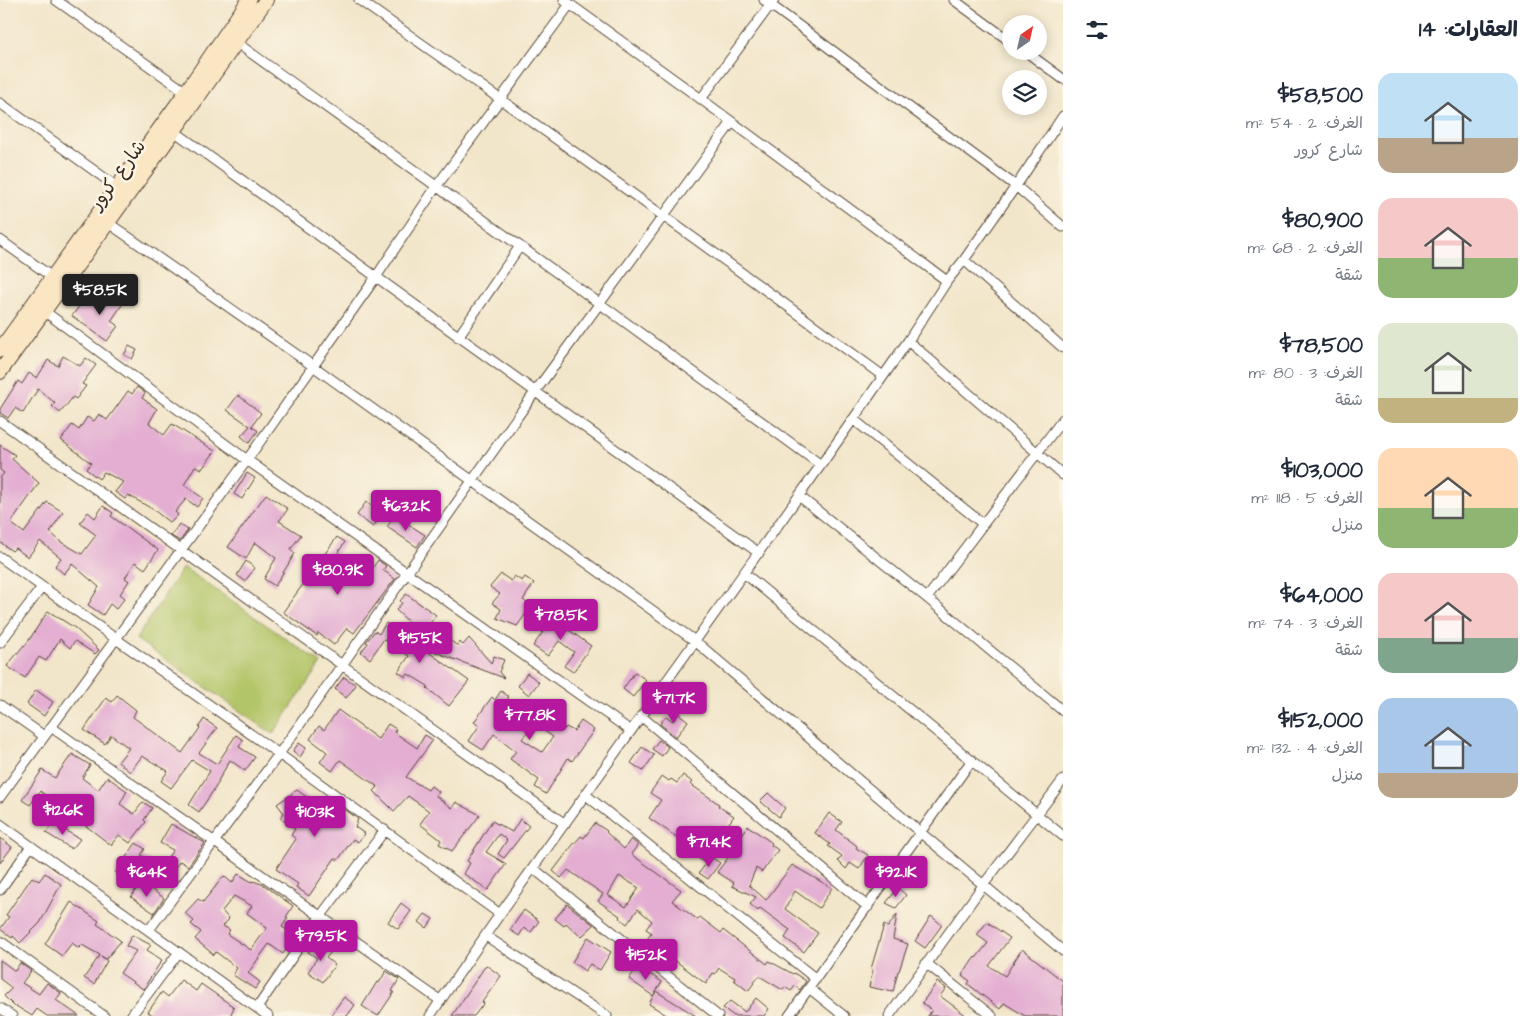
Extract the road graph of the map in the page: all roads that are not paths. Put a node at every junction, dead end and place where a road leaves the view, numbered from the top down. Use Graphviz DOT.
graph roads {
  1 [pos="56,0"];
  2 [pos="266,0"];
  3 [pos="359,0"];
  4 [pos="954,0"];
  5 [pos="245,2"];
  6 [pos="567,2"];
  7 [pos="770,2"];
  8 [pos="1002,35"];
  9 [pos="237,43"];
  10 [pos="1037,60"];
  11 [pos="1063,79"];
  12 [pos="186,92"];
  13 [pos="501,98"];
  14 [pos="701,99"];
  15 [pos="0,103"];
  16 [pos="1063,116"];
  17 [pos="732,122"];
  18 [pos="174,131"];
  19 [pos="1016,186"];
  20 [pos="117,187"];
  21 [pos="436,187"];
  22 [pos="664,215"];
  23 [pos="107,222"];
  24 [pos="1063,227"];
  25 [pos="0,240"];
  26 [pos="520,246"];
  27 [pos="964,260"];
  28 [pos="52,277"];
  29 [pos="376,277"];
  30 [pos="947,281"];
  31 [pos="599,303"];
  32 [pos="44,311"];
  33 [pos="458,336"];
  34 [pos="908,341"];
  35 [pos="1063,348"];
  36 [pos="0,350"];
  37 [pos="313,366"];
  38 [pos="0,372"];
  39 [pos="883,376"];
  40 [pos="535,392"];
  41 [pos="853,419"];
  42 [pos="1063,419"];
  43 [pos="0,421"];
  44 [pos="1038,454"];
  45 [pos="246,460"];
  46 [pos="821,465"];
  47 [pos="1063,475"];
  48 [pos="473,481"];
  49 [pos="799,496"];
  50 [pos="983,524"];
  51 [pos="181,550"];
  52 [pos="759,553"];
  53 [pos="0,558"];
  54 [pos="407,573"];
  55 [pos="744,573"];
  56 [pos="42,587"];
  57 [pos="927,598"];
  58 [pos="116,638"];
  59 [pos="695,641"];
  60 [pos="0,642"];
  61 [pos="342,665"];
  62 [pos="0,705"];
  63 [pos="1063,711"];
  64 [pos="641,716"];
  65 [pos="51,727"];
  66 [pos="631,731"];
  67 [pos="44,736"];
  68 [pos="279,754"];
  69 [pos="972,760"];
  70 [pos="1063,780"];
  71 [pos="586,795"];
  72 [pos="0,796"];
  73 [pos="1036,814"];
  74 [pos="0,824"];
  75 [pos="565,824"];
  76 [pos="385,830"];
  77 [pos="921,833"];
  78 [pos="1063,836"];
  79 [pos="215,842"];
  80 [pos="31,846"];
  81 [pos="534,869"];
  82 [pos="984,884"];
  83 [pos="0,890"];
  84 [pos="868,907"];
  85 [pos="500,914"];
  86 [pos="320,917"];
  87 [pos="149,930"];
  88 [pos="486,936"];
  89 [pos="0,941"];
  90 [pos="1063,951"];
  91 [pos="179,952"];
  92 [pos="926,963"];
  93 [pos="816,979"];
  94 [pos="809,988"];
  95 [pos="441,1000"];
  96 [pos="0,1008"];
  97 [pos="257,1008"];
  98 [pos="432,1015"];
  99 [pos="12,1016"];
  100 [pos="104,1016"];
  101 [pos="131,1016"];
  102 [pos="268,1016"];
  103 [pos="607,1016"];
  104 [pos="718,1016"];
  105 [pos="789,1016"];
  106 [pos="844,1016"];
  107 [pos="889,1016"];
  108 [pos="992,1016"];
  1 -- 12 [label="street"];
  2 -- 9 [label="main road, شارع كرور"];
  3 -- 13 [label="street"];
  4 -- 8 [label="street"];
  5 -- 12 [label="main road, شارع كرور"];
  6 -- 13 [label="street"];
  6 -- 14 [label="street"];
  7 -- 14 [label="street"];
  7 -- 19 [label="street"];
  9 -- 18 [label="main road, شارع كرور"];
  9 -- 21 [label="street"];
  10 -- 11 [label="street"];
  12 -- 20 [label="main road, شارع كرور"];
  13 -- 21 [label="street"];
  13 -- 22 [label="street"];
  14 -- 17 [label="street"];
  15 -- 20 [label="street"];
  16 -- 19 [label="street"];
  17 -- 22 [label="street"];
  17 -- 30 [label="street"];
  18 -- 23 [label="main road, شارع كرور"];
  18 -- 29 [label="street"];
  19 -- 24 [label="street"];
  19 -- 27 [label="street"];
  20 -- 28 [label="main road, شارع كرور"];
  21 -- 26 [label="street"];
  21 -- 29 [label="street"];
  22 -- 31 [label="street"];
  22 -- 39 [label="street"];
  23 -- 32 [label="main road, شارع كرور"];
  23 -- 37 [label="street"];
  25 -- 28 [label="street"];
  26 -- 31 [label="street"];
  26 -- 33 [label="street"];
  27 -- 30 [label="street"];
  27 -- 35 [label="street"];
  28 -- 36 [label="main road, شارع كرور"];
  29 -- 33 [label="street"];
  29 -- 37 [label="street"];
  30 -- 34 [label="street"];
  31 -- 40 [label="street"];
  31 -- 46 [label="street"];
  32 -- 38 [label="main road, شارع كرور"];
  32 -- 45 [label="street"];
  33 -- 40 [label="street"];
  34 -- 39 [label="street"];
  34 -- 44 [label="street"];
  37 -- 45 [label="street"];
  37 -- 48 [label="street"];
  39 -- 41 [label="street"];
  40 -- 48 [label="street"];
  40 -- 52 [label="street"];
  41 -- 46 [label="street"];
  41 -- 50 [label="street"];
  42 -- 44 [label="street"];
  43 -- 51 [label="street"];
  44 -- 47 [label="street"];
  44 -- 50 [label="street"];
  45 -- 51 [label="street"];
  45 -- 54 [label="street"];
  46 -- 49 [label="street"];
  48 -- 54 [label="street"];
  48 -- 59 [label="street"];
  49 -- 52 [label="street"];
  49 -- 57 [label="street"];
  50 -- 57 [label="street"];
  51 -- 58 [label="street"];
  51 -- 61 [label="street"];
  52 -- 55 [label="street"];
  53 -- 56 [label="street"];
  54 -- 61 [label="street"];
  54 -- 66 [label="street"];
  55 -- 59 [label="street"];
  55 -- 69 [label="street"];
  56 -- 58 [label="street"];
  56 -- 60 [label="street"];
  57 -- 63 [label="street"];
  58 -- 65 [label="street"];
  58 -- 68 [label="street"];
  59 -- 64 [label="street"];
  59 -- 77 [label="street"];
  61 -- 68 [label="street"];
  61 -- 75 [label="street"];
  62 -- 67 [label="street"];
  64 -- 66 [label="street"];
  64 -- 84 [label="street"];
  65 -- 67 [label="street"];
  65 -- 79 [label="street"];
  66 -- 71 [label="street"];
  67 -- 72 [label="street"];
  68 -- 76 [label="street"];
  68 -- 79 [label="street"];
  69 -- 73 [label="street"];
  69 -- 77 [label="street"];
  70 -- 73 [label="street"];
  71 -- 75 [label="street"];
  71 -- 93 [label="street"];
  73 -- 78 [label="street"];
  73 -- 82 [label="street"];
  74 -- 80 [label="street"];
  75 -- 81 [label="street"];
  76 -- 85 [label="street"];
  76 -- 86 [label="street"];
  77 -- 82 [label="street"];
  77 -- 84 [label="street"];
  79 -- 86 [label="street"];
  79 -- 87 [label="street"];
  80 -- 83 [label="street"];
  80 -- 87 [label="street"];
  81 -- 85 [label="street"];
  81 -- 104 [label="street"];
  82 -- 90 [label="street"];
  82 -- 92 [label="street"];
  84 -- 93 [label="street"];
  85 -- 88 [label="street"];
  86 -- 95 [label="street"];
  86 -- 97 [label="street"];
  87 -- 91 [label="street"];
  88 -- 95 [label="street"];
  88 -- 103 [label="street"];
  89 -- 100 [label="street"];
  91 -- 97 [label="street"];
  91 -- 101 [label="street"];
  92 -- 107 [label="street"];
  92 -- 108 [label="street"];
  93 -- 94 [label="street"];
  94 -- 105 [label="street"];
  94 -- 106 [label="street"];
  95 -- 98 [label="street"];
  96 -- 99 [label="street"];
  97 -- 102 [label="street"];
}
